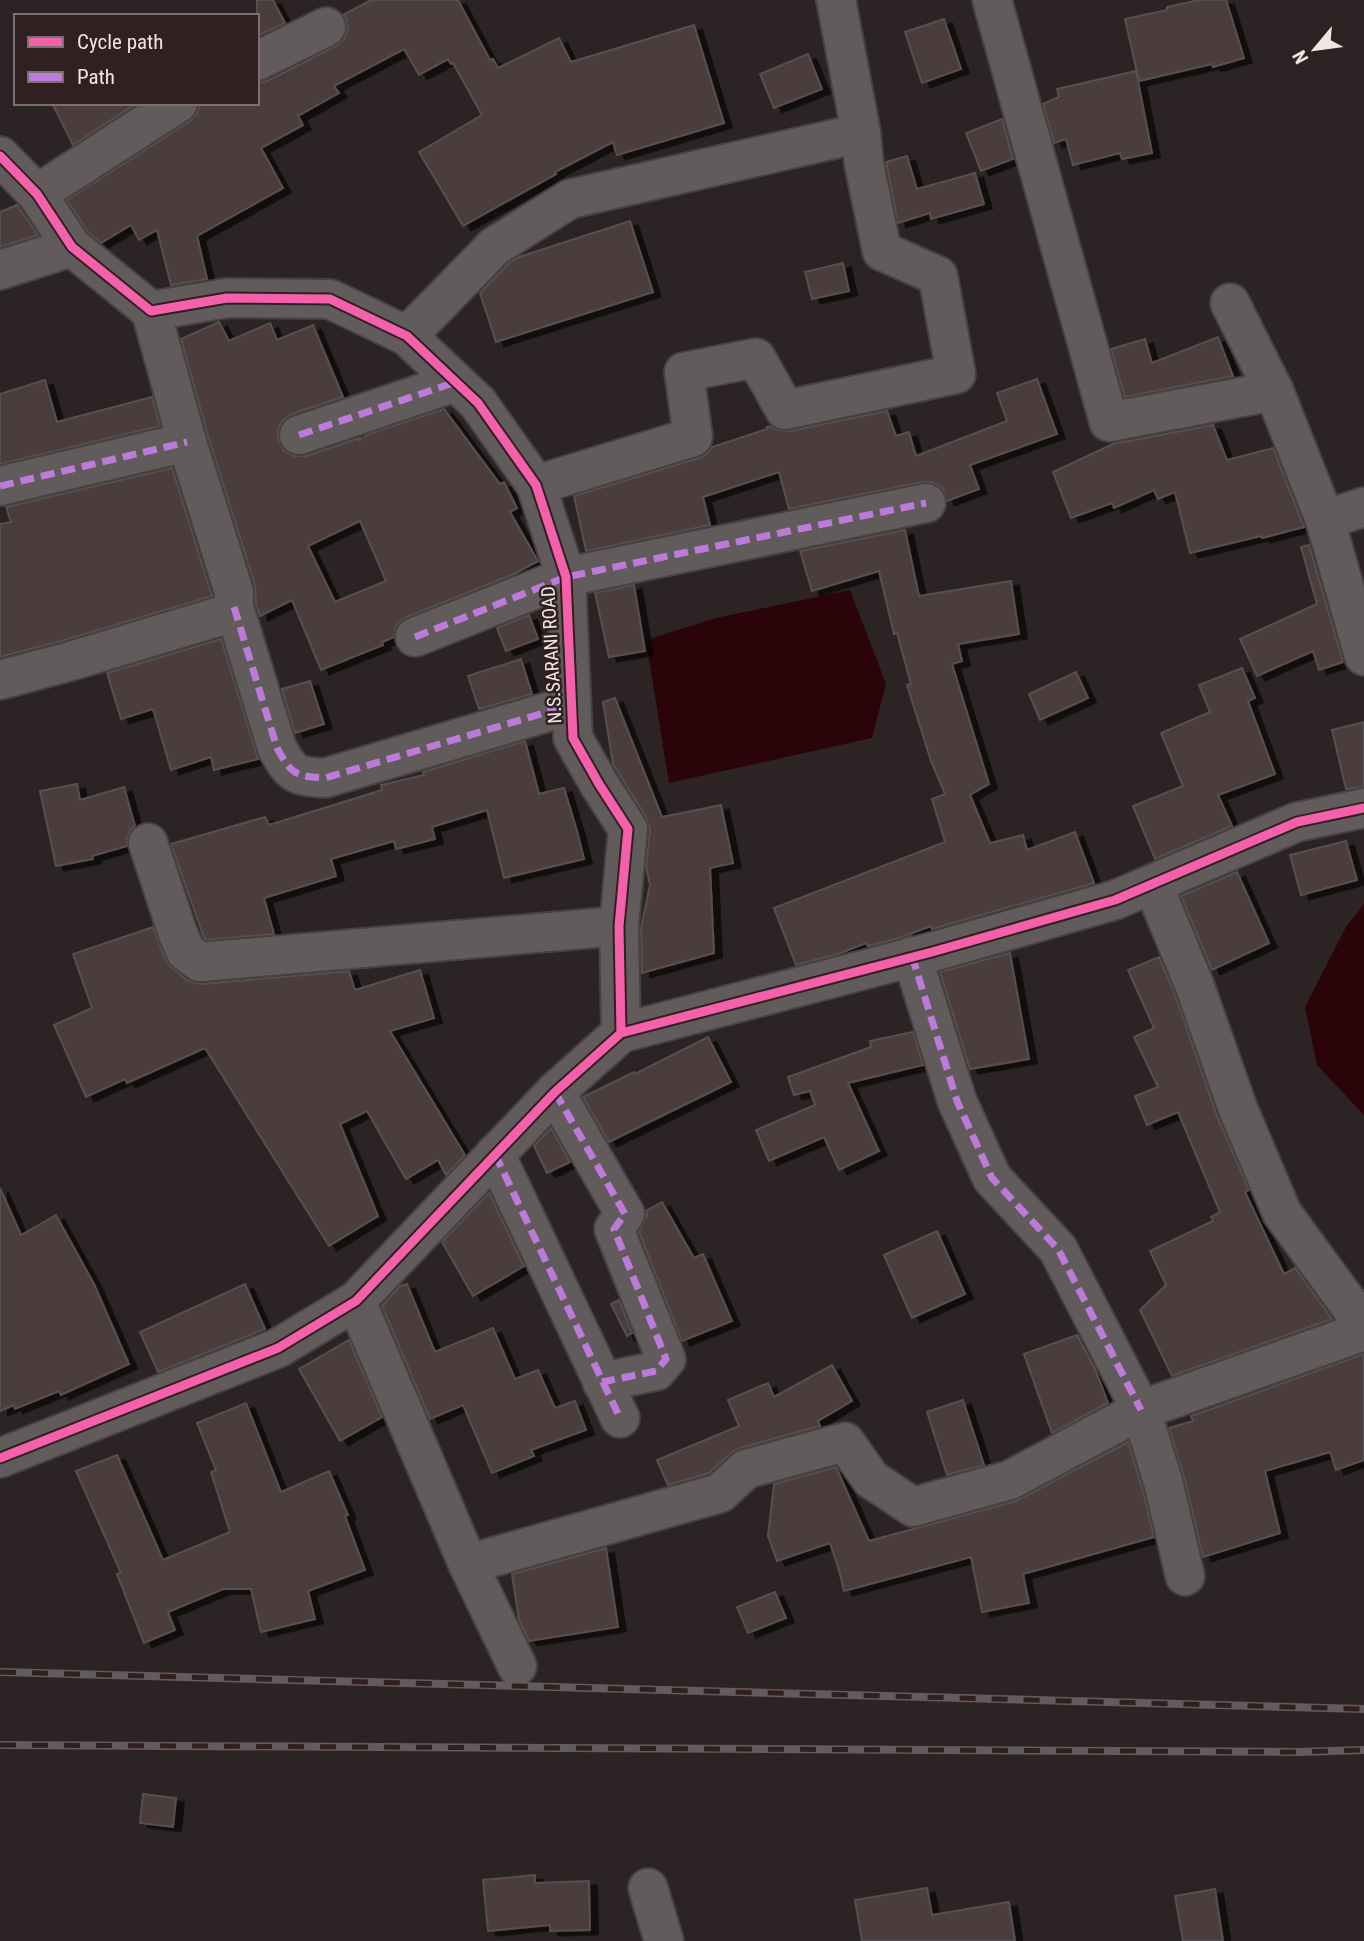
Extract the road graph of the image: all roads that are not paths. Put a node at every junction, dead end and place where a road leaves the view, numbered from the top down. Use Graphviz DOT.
graph roads {
  1 [pos="836,0"];
  2 [pos="992,0"];
  3 [pos="326,27"];
  4 [pos="259,60"];
  5 [pos="175,105"];
  6 [pos="860,133"];
  7 [pos="0,156"];
  8 [pos="37,194"];
  9 [pos="72,247"];
  10 [pos="0,270"];
  11 [pos="1230,303"];
  12 [pos="151,311"];
  13 [pos="407,335"];
  14 [pos="456,382"];
  15 [pos="1274,391"];
  16 [pos="299,435"];
  17 [pos="187,442"];
  18 [pos="536,485"];
  19 [pos="0,486"];
  20 [pos="926,503"];
  21 [pos="1364,507"];
  22 [pos="1325,520"];
  23 [pos="566,577"];
  24 [pos="234,607"];
  25 [pos="415,637"];
  26 [pos="1364,656"];
  27 [pos="0,680"];
  28 [pos="571,705"];
  29 [pos="1364,808"];
  30 [pos="148,842"];
  31 [pos="1153,885"];
  32 [pos="619,926"];
  33 [pos="912,956"];
  34 [pos="621,1032"];
  35 [pos="555,1092"];
  36 [pos="495,1154"];
  37 [pos="356,1301"];
  38 [pos="1364,1325"];
  39 [pos="1364,1331"];
  40 [pos="602,1382"];
  41 [pos="1141,1410"];
  42 [pos="620,1418"];
  43 [pos="0,1458"];
  44 [pos="468,1564"];
  45 [pos="1185,1576"];
  46 [pos="517,1666"];
  47 [pos="648,1888"];
  48 [pos="664,1941"];
  1 -- 6 [label="street"];
  2 -- 15 [label="street"];
  3 -- 4 [label="street"];
  5 -- 8 [label="street"];
  6 -- 13 [label="street"];
  6 -- 18 [label="street"];
  7 -- 8 [label="street"];
  8 -- 9 [label="street"];
  9 -- 10 [label="street"];
  9 -- 12 [label="street"];
  11 -- 15 [label="street"];
  12 -- 13 [label="street, N.S.SARANI ROAD"];
  12 -- 17 [label="street"];
  13 -- 14 [label="street, N.S.SARANI ROAD"];
  14 -- 16 [label="street"];
  14 -- 18 [label="street, N.S.SARANI ROAD"];
  15 -- 22 [label="street"];
  17 -- 19 [label="street"];
  17 -- 24 [label="street"];
  18 -- 23 [label="street, N.S.SARANI ROAD"];
  20 -- 23 [label="street"];
  21 -- 22 [label="street"];
  22 -- 26 [label="street"];
  23 -- 25 [label="street"];
  23 -- 28 [label="street, N.S.SARANI ROAD"];
  24 -- 27 [label="street"];
  24 -- 28 [label="street"];
  28 -- 32 [label="street, N.S.SARANI ROAD"];
  29 -- 31 [label="street"];
  30 -- 32 [label="street"];
  31 -- 33 [label="street"];
  31 -- 38 [label="street"];
  32 -- 34 [label="street, N.S.SARANI ROAD"];
  33 -- 34 [label="street"];
  33 -- 41 [label="street"];
  34 -- 35 [label="street"];
  35 -- 36 [label="street"];
  35 -- 40 [label="street"];
  36 -- 37 [label="street"];
  36 -- 40 [label="street"];
  37 -- 43 [label="street"];
  37 -- 44 [label="street"];
  39 -- 41 [label="street"];
  40 -- 42 [label="street"];
  41 -- 44 [label="street"];
  41 -- 45 [label="street"];
  44 -- 46 [label="street"];
  47 -- 48 [label="street"];
}
